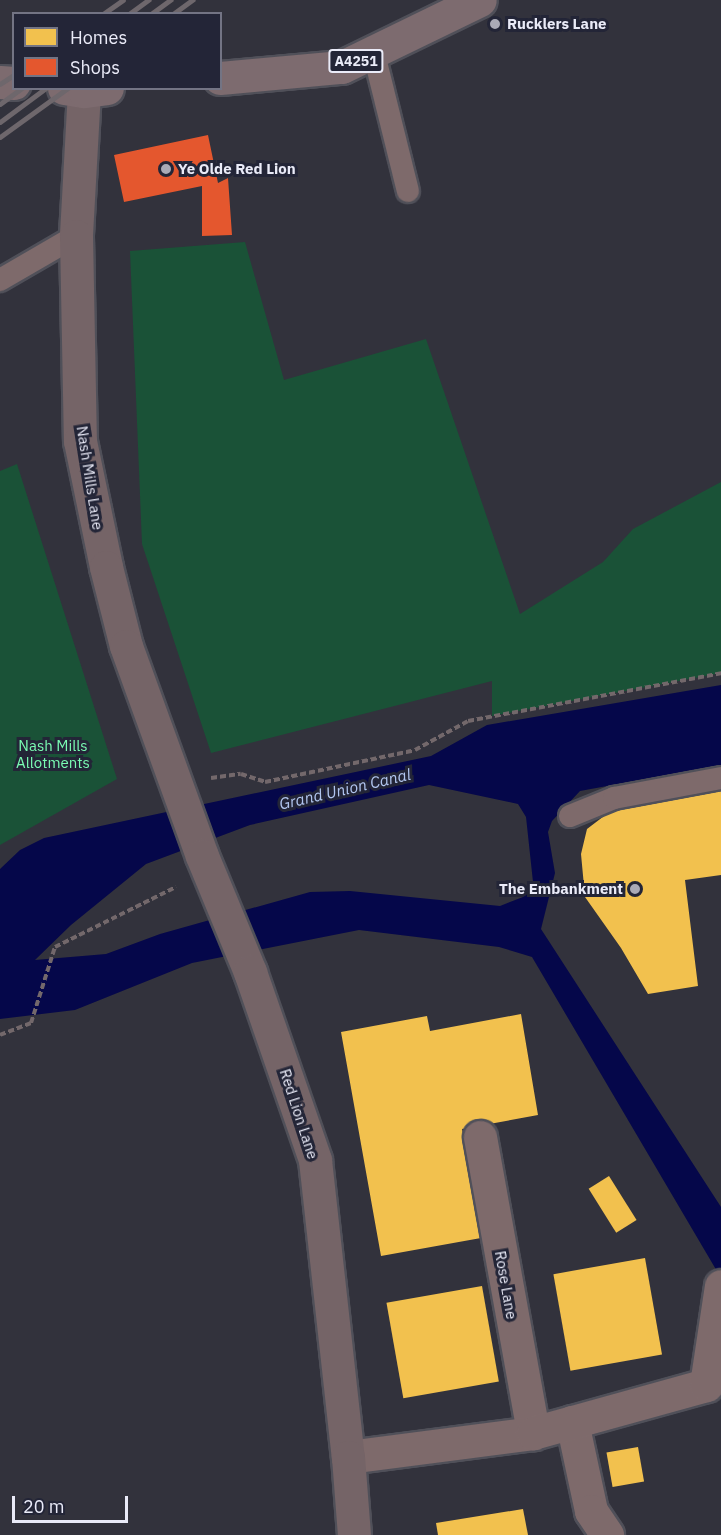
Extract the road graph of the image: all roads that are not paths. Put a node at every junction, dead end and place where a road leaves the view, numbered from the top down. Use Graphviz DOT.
graph roads {
  1 [pos="480,0"];
  2 [pos="374,54"];
  3 [pos="222,78"];
  4 [pos="85,90"];
  5 [pos="408,191"];
  6 [pos="76,236"];
  7 [pos="0,279"];
  8 [pos="721,778"];
  9 [pos="175,783"];
  10 [pos="570,816"];
  11 [pos="480,1137"];
  12 [pos="719,1291"];
  13 [pos="713,1382"];
  14 [pos="572,1422"];
  15 [pos="533,1433"];
  16 [pos="348,1457"];
  17 [pos="354,1535"];
  18 [pos="607,1535"];
  1 -- 2 [label="main road, A4251"];
  2 -- 3 [label="main road, A4251"];
  2 -- 5 [label="lane"];
  4 -- 6 [label="street, Nash Mills Lane"];
  6 -- 7 [label="lane"];
  6 -- 9 [label="street, Nash Mills Lane"];
  8 -- 10 [label="lane"];
  9 -- 16 [label="street, Red Lion Lane"];
  11 -- 15 [label="street, Rose Lane"];
  12 -- 13 [label="street"];
  13 -- 14 [label="street"];
  14 -- 15 [label="street"];
  14 -- 18 [label="street"];
  15 -- 16 [label="street"];
  16 -- 17 [label="street, Red Lion Lane"];
}
